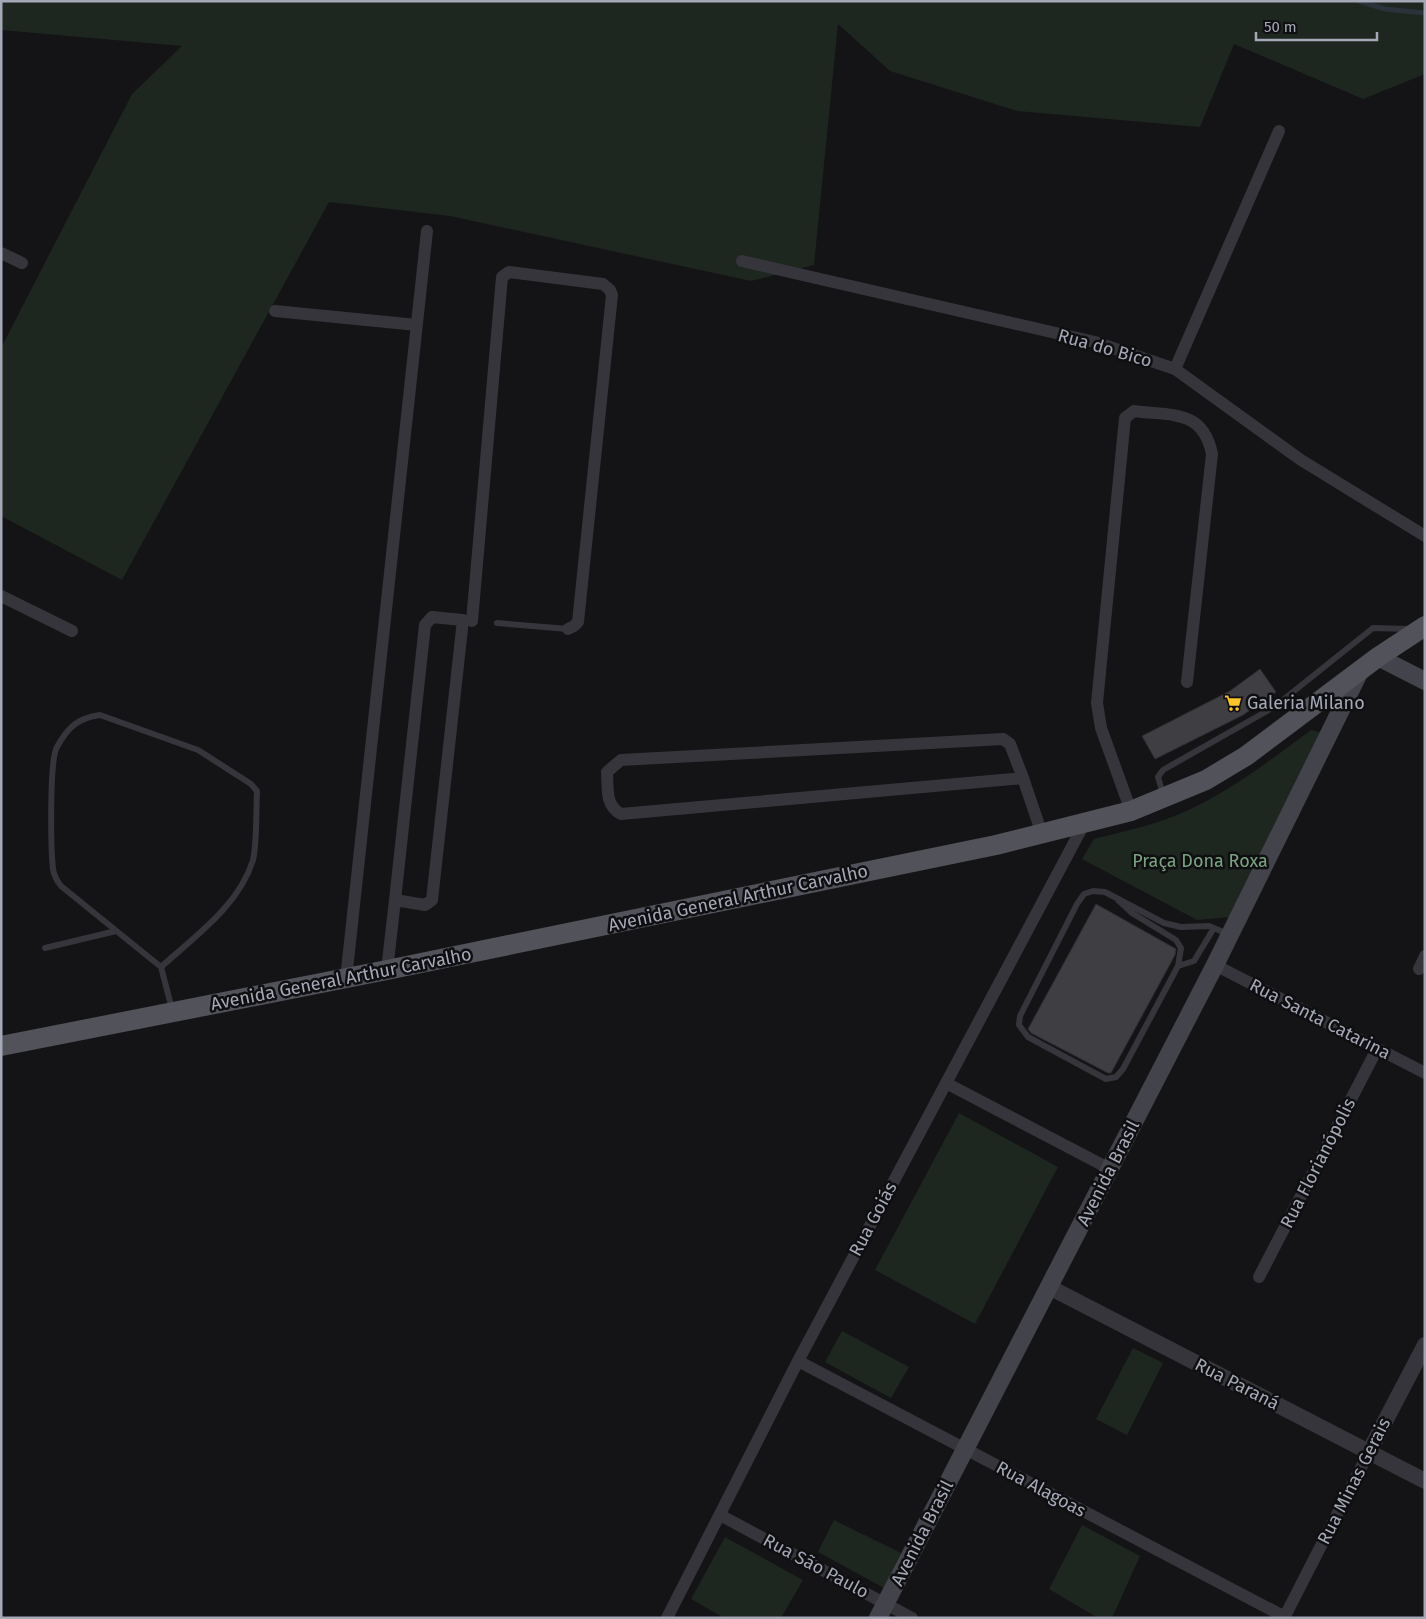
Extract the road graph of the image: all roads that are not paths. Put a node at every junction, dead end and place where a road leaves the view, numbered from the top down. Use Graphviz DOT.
graph roads {
  1 [pos="1279,131"];
  2 [pos="427,231"];
  3 [pos="1,252"];
  4 [pos="742,261"];
  5 [pos="22,263"];
  6 [pos="275,311"];
  7 [pos="417,325"];
  8 [pos="1175,369"];
  9 [pos="1425,536"];
  10 [pos="1,596"];
  11 [pos="472,620"];
  12 [pos="497,622"];
  13 [pos="1422,627"];
  14 [pos="568,629"];
  15 [pos="72,631"];
  16 [pos="1378,657"];
  17 [pos="1362,669"];
  18 [pos="1425,681"];
  19 [pos="1187,682"];
  20 [pos="1318,702"];
  21 [pos="1333,727"];
  22 [pos="1023,778"];
  23 [pos="1164,797"];
  24 [pos="1130,811"];
  25 [pos="1084,824"];
  26 [pos="1042,834"];
  27 [pos="395,900"];
  28 [pos="1118,900"];
  29 [pos="1214,928"];
  30 [pos="116,931"];
  31 [pos="1230,936"];
  32 [pos="45,948"];
  33 [pos="1425,956"];
  34 [pos="1216,965"];
  35 [pos="1178,966"];
  36 [pos="161,967"];
  37 [pos="1418,969"];
  38 [pos="387,970"];
  39 [pos="346,979"];
  40 [pos="173,1013"];
  41 [pos="1,1046"];
  42 [pos="1377,1049"];
  43 [pos="1425,1073"];
  44 [pos="946,1084"];
  45 [pos="1110,1169"];
  46 [pos="1259,1277"];
  47 [pos="1049,1287"];
  48 [pos="1425,1345"];
  49 [pos="798,1361"];
  50 [pos="965,1449"];
  51 [pos="1370,1452"];
  52 [pos="1425,1481"];
  53 [pos="720,1515"];
  54 [pos="881,1610"];
  55 [pos="1284,1617"];
  56 [pos="667,1618"];
  57 [pos="912,1618"];
  1 -- 8 [label="street"];
  2 -- 7 [label="street"];
  3 -- 5 [label="street"];
  4 -- 8 [label="street, Rua do Bico"];
  6 -- 7 [label="street"];
  7 -- 39 [label="street"];
  8 -- 9 [label="street, Rua do Bico"];
  10 -- 15 [label="street"];
  11 -- 14 [label="street"];
  12 -- 14 [label="lane"];
  13 -- 16 [label="main road, Avenida General Arthur Carvalho"];
  13 -- 23 [label="lane"];
  16 -- 17 [label="main road, Avenida General Arthur Carvalho"];
  16 -- 18 [label="main road"];
  17 -- 20 [label="main road, Avenida General Arthur Carvalho"];
  17 -- 21 [label="main road, Avenida Brasil"];
  19 -- 24 [label="street"];
  20 -- 21 [label="main road"];
  20 -- 23 [label="main road, Avenida General Arthur Carvalho"];
  21 -- 31 [label="main road, Avenida Brasil"];
  22 -- 22 [label="street"];
  22 -- 26 [label="street"];
  23 -- 24 [label="main road, Avenida General Arthur Carvalho"];
  24 -- 25 [label="main road, Avenida General Arthur Carvalho"];
  25 -- 26 [label="main road, Avenida General Arthur Carvalho"];
  25 -- 44 [label="street, Rua Goiás"];
  26 -- 38 [label="main road, Avenida General Arthur Carvalho"];
  27 -- 27 [label="street"];
  27 -- 38 [label="street"];
  28 -- 29 [label="lane"];
  28 -- 35 [label="lane"];
  28 -- 35 [label="lane"];
  29 -- 31 [label="lane"];
  29 -- 35 [label="lane"];
  30 -- 32 [label="lane"];
  30 -- 36 [label="lane"];
  30 -- 36 [label="lane"];
  31 -- 34 [label="main road, Avenida Brasil"];
  33 -- 37 [label="street"];
  34 -- 42 [label="street, Rua Santa Catarina"];
  34 -- 45 [label="main road, Avenida Brasil"];
  36 -- 40 [label="lane"];
  38 -- 39 [label="main road, Avenida General Arthur Carvalho"];
  39 -- 40 [label="main road, Avenida General Arthur Carvalho"];
  40 -- 41 [label="main road, Avenida General Arthur Carvalho"];
  42 -- 43 [label="street, Rua Santa Catarina"];
  42 -- 46 [label="street, Rua Florianópolis"];
  44 -- 45 [label="street"];
  44 -- 49 [label="street, Rua Goiás"];
  45 -- 47 [label="main road, Avenida Brasil"];
  47 -- 50 [label="main road, Avenida Brasil"];
  47 -- 51 [label="street, Rua Paraná"];
  48 -- 51 [label="street, Rua Minas Gerais"];
  49 -- 50 [label="street, Rua Alagoas"];
  49 -- 53 [label="street, Rua Goiás"];
  50 -- 54 [label="main road, Avenida Brasil"];
  50 -- 55 [label="street, Rua Alagoas"];
  51 -- 52 [label="street, Rua Paraná"];
  51 -- 55 [label="street, Rua Minas Gerais"];
  53 -- 54 [label="street, Rua São Paulo"];
  53 -- 56 [label="street, Rua Goiás"];
  54 -- 57 [label="street, Rua São Paulo"];
}
